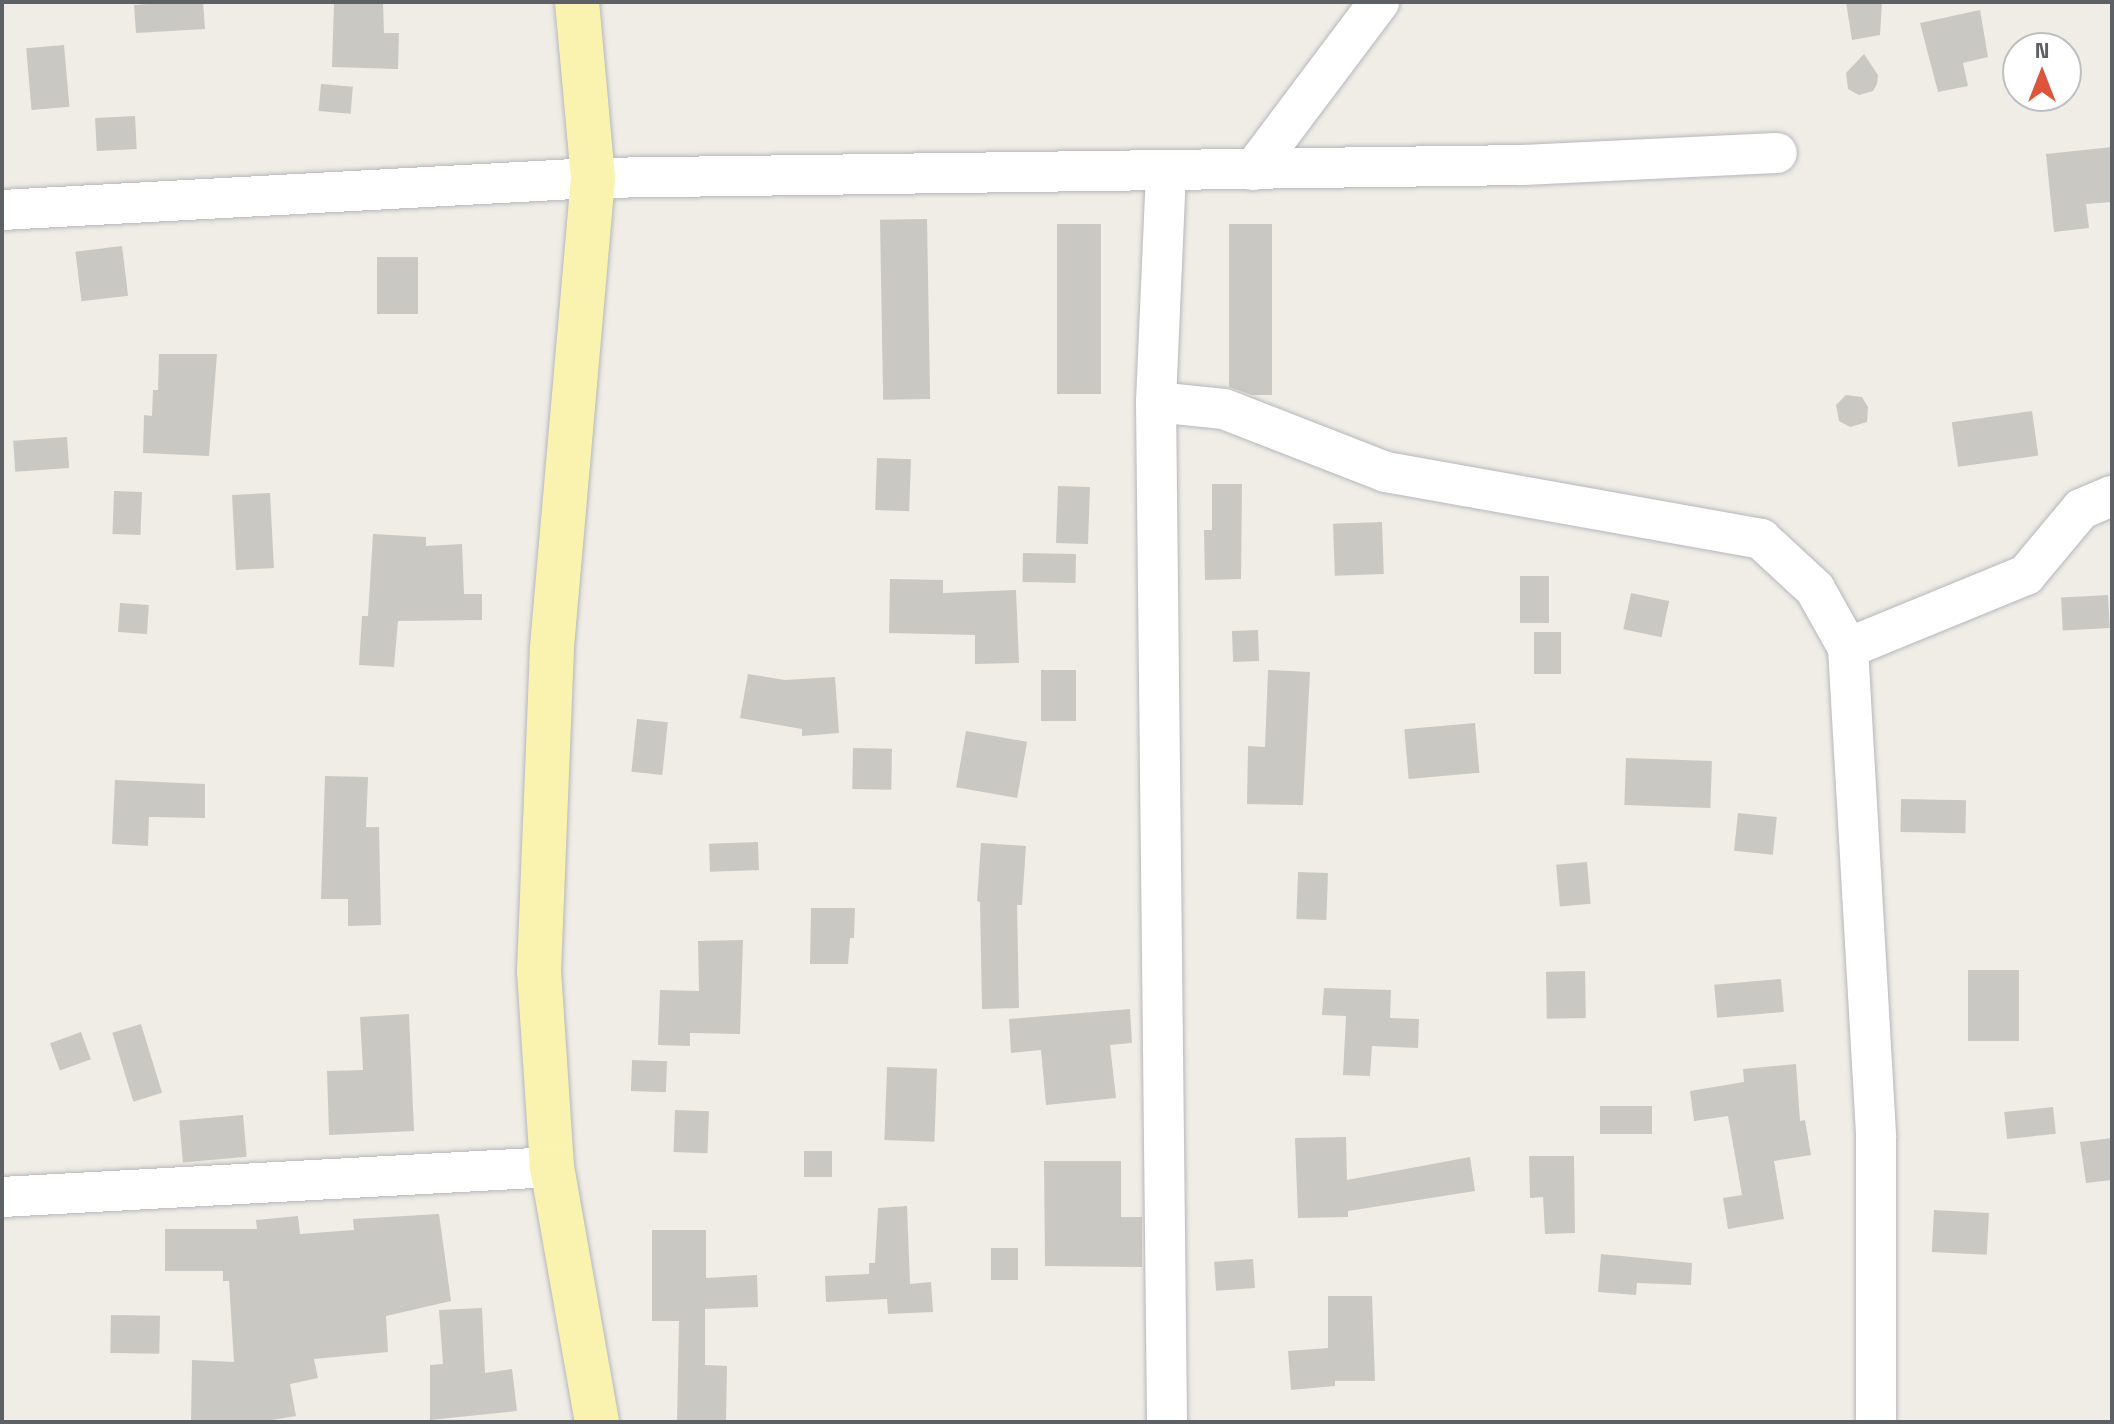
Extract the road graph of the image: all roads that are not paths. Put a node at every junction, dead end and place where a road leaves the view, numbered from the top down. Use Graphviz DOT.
graph roads {
  1 [pos="577,2"];
  2 [pos="1379,2"];
  3 [pos="1777,153"];
  4 [pos="1253,170"];
  5 [pos="1166,172"];
  6 [pos="593,178"];
  7 [pos="2,210"];
  8 [pos="1156,402"];
  9 [pos="2112,496"];
  10 [pos="1848,648"];
  11 [pos="552,1167"];
  12 [pos="2,1197"];
  13 [pos="597,1422"];
  14 [pos="1167,1422"];
  15 [pos="1876,1422"];
  1 -- 6 [label="main road"];
  2 -- 4 [label="street"];
  3 -- 4 [label="street"];
  4 -- 5 [label="street"];
  5 -- 6 [label="street"];
  5 -- 8 [label="street"];
  6 -- 7 [label="street"];
  6 -- 11 [label="main road"];
  8 -- 10 [label="street"];
  8 -- 14 [label="street"];
  9 -- 10 [label="street"];
  10 -- 15 [label="street"];
  11 -- 12 [label="street"];
  11 -- 13 [label="main road"];
}
